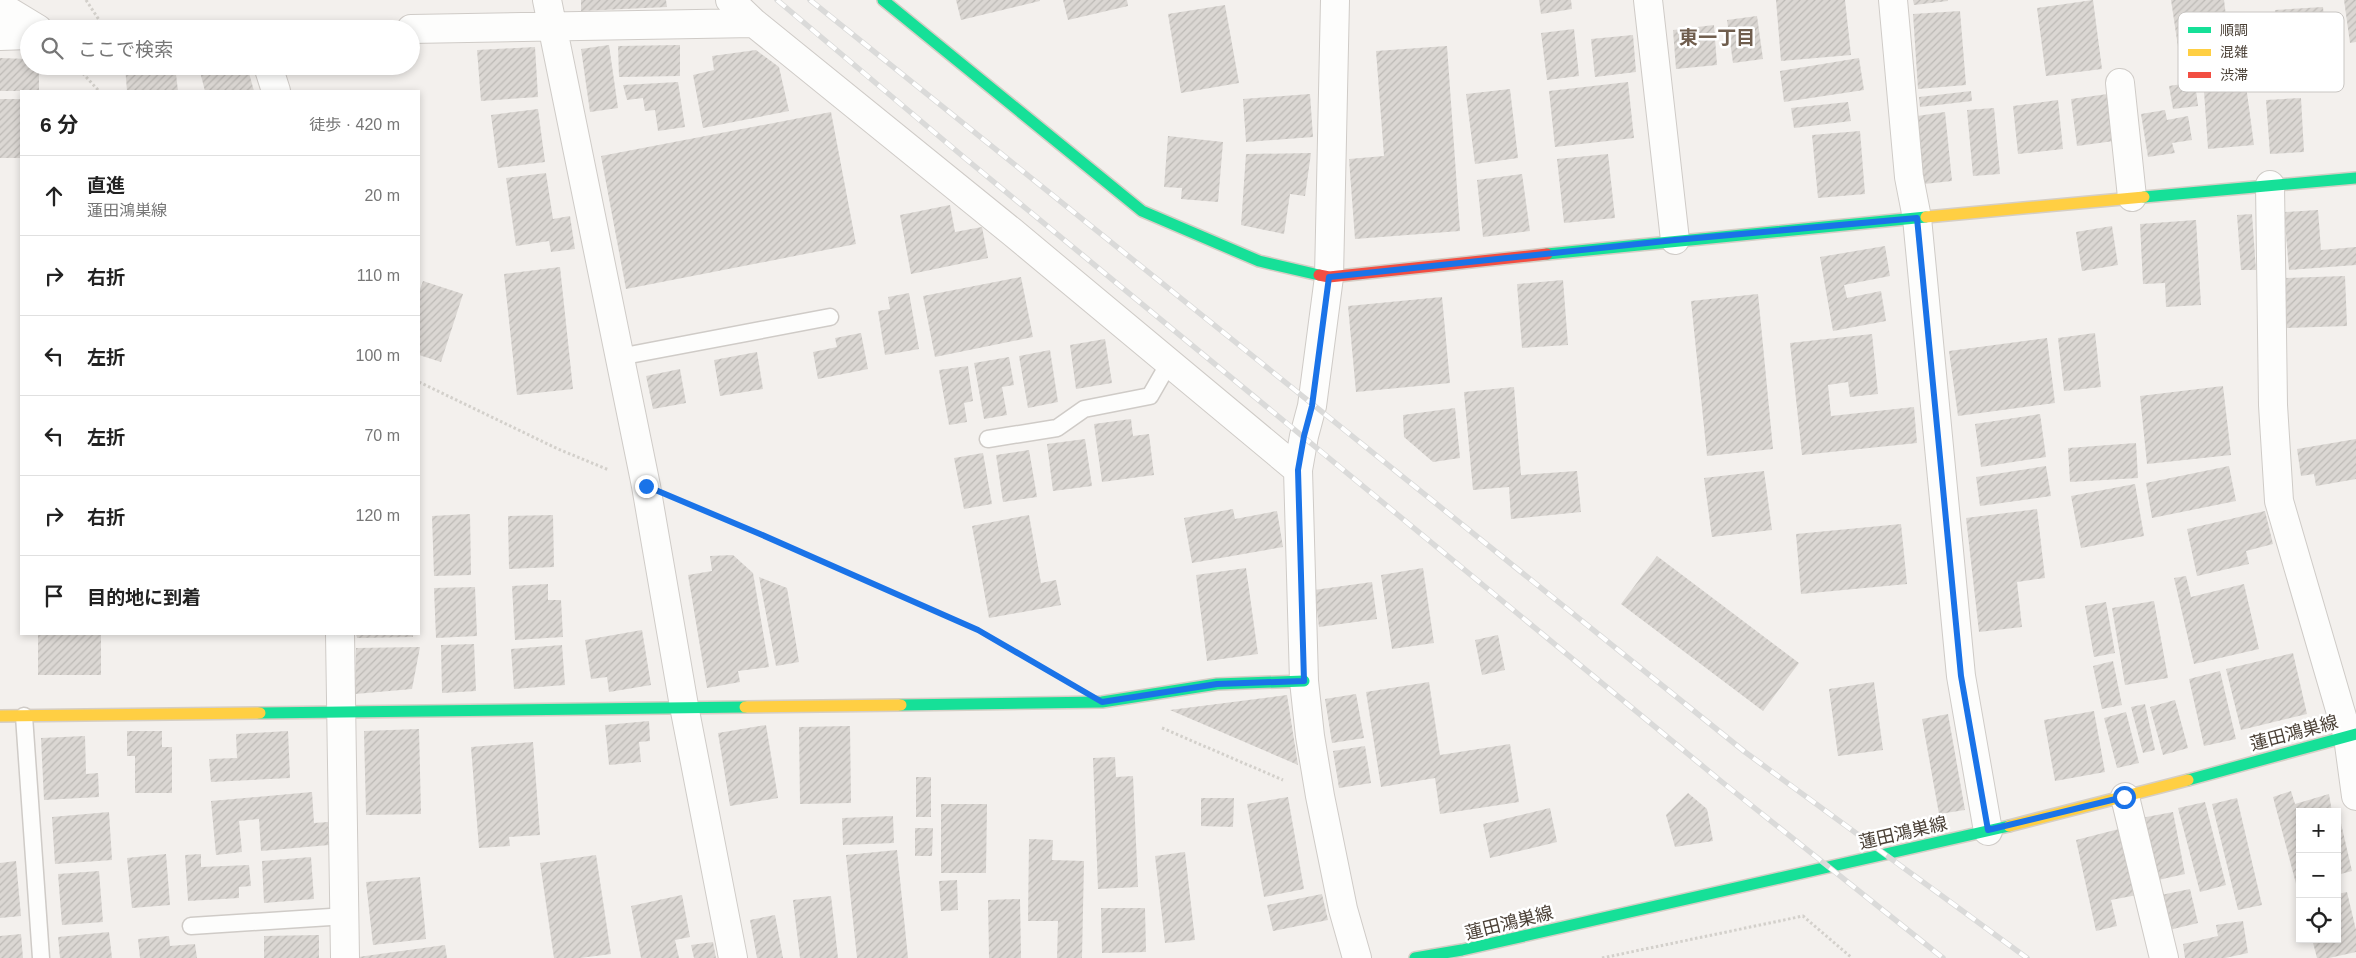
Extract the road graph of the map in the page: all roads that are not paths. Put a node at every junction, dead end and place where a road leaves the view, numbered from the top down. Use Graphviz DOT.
graph roads {
  1 [pos="547,0"];
  2 [pos="730,0"];
  3 [pos="882,0"];
  4 [pos="1335,0"];
  5 [pos="1648,0"];
  6 [pos="1893,0"];
  7 [pos="0,6"];
  8 [pos="23,20"];
  9 [pos="754,22"];
  10 [pos="552,27"];
  11 [pos="420,29"];
  12 [pos="20,35"];
  13 [pos="0,36"];
  14 [pos="271,75"];
  15 [pos="2120,83"];
  16 [pos="276,90"];
  17 [pos="2356,178"];
  18 [pos="2270,185"];
  19 [pos="2132,197"];
  20 [pos="1917,218"];
  21 [pos="1675,240"];
  22 [pos="1329,277"];
  23 [pos="830,316"];
  24 [pos="620,357"];
  25 [pos="1169,363"];
  26 [pos="988,439"];
  27 [pos="1298,470"];
  28 [pos="340,635"];
  29 [pos="1304,681"];
  30 [pos="684,706"];
  31 [pos="343,712"];
  32 [pos="0,716"];
  33 [pos="24,716"];
  34 [pos="2352,735"];
  35 [pos="2356,796"];
  36 [pos="2124,797"];
  37 [pos="1988,830"];
  38 [pos="346,916"];
  39 [pos="191,926"];
  40 [pos="1462,954"];
  41 [pos="41,958"];
  42 [pos="345,958"];
  43 [pos="733,958"];
  44 [pos="1357,958"];
  45 [pos="1415,958"];
  46 [pos="2164,958"];
  1 -- 10 [label="street"];
  2 -- 9 [label="street"];
  3 -- 22 [label="street"];
  4 -- 22 [label="street"];
  5 -- 21 [label="street"];
  6 -- 20 [label="street"];
  7 -- 8 [label="street"];
  9 -- 10 [label="street"];
  9 -- 25 [label="street"];
  10 -- 11 [label="street"];
  10 -- 24 [label="street"];
  12 -- 13 [label="street"];
  14 -- 16 [label="street"];
  15 -- 19 [label="street"];
  17 -- 18 [label="street"];
  18 -- 19 [label="street"];
  18 -- 34 [label="street"];
  19 -- 20 [label="street"];
  20 -- 21 [label="street"];
  20 -- 37 [label="street"];
  21 -- 22 [label="street"];
  22 -- 27 [label="street"];
  23 -- 24 [label="lane"];
  24 -- 30 [label="street"];
  25 -- 26 [label="lane"];
  25 -- 27 [label="street"];
  27 -- 29 [label="street"];
  28 -- 31 [label="street"];
  29 -- 30 [label="street"];
  29 -- 44 [label="street"];
  30 -- 31 [label="street"];
  30 -- 43 [label="street"];
  31 -- 33 [label="street"];
  31 -- 38 [label="street"];
  32 -- 33 [label="street"];
  33 -- 41 [label="lane"];
  34 -- 35 [label="street"];
  34 -- 36 [label="street, 蓮田鴻巣線"];
  36 -- 37 [label="street, 蓮田鴻巣線"];
  36 -- 46 [label="street"];
  37 -- 40 [label="street, 蓮田鴻巣線"];
  38 -- 39 [label="lane"];
  38 -- 42 [label="street"];
  40 -- 45 [label="street, 蓮田鴻巣線"];
}
